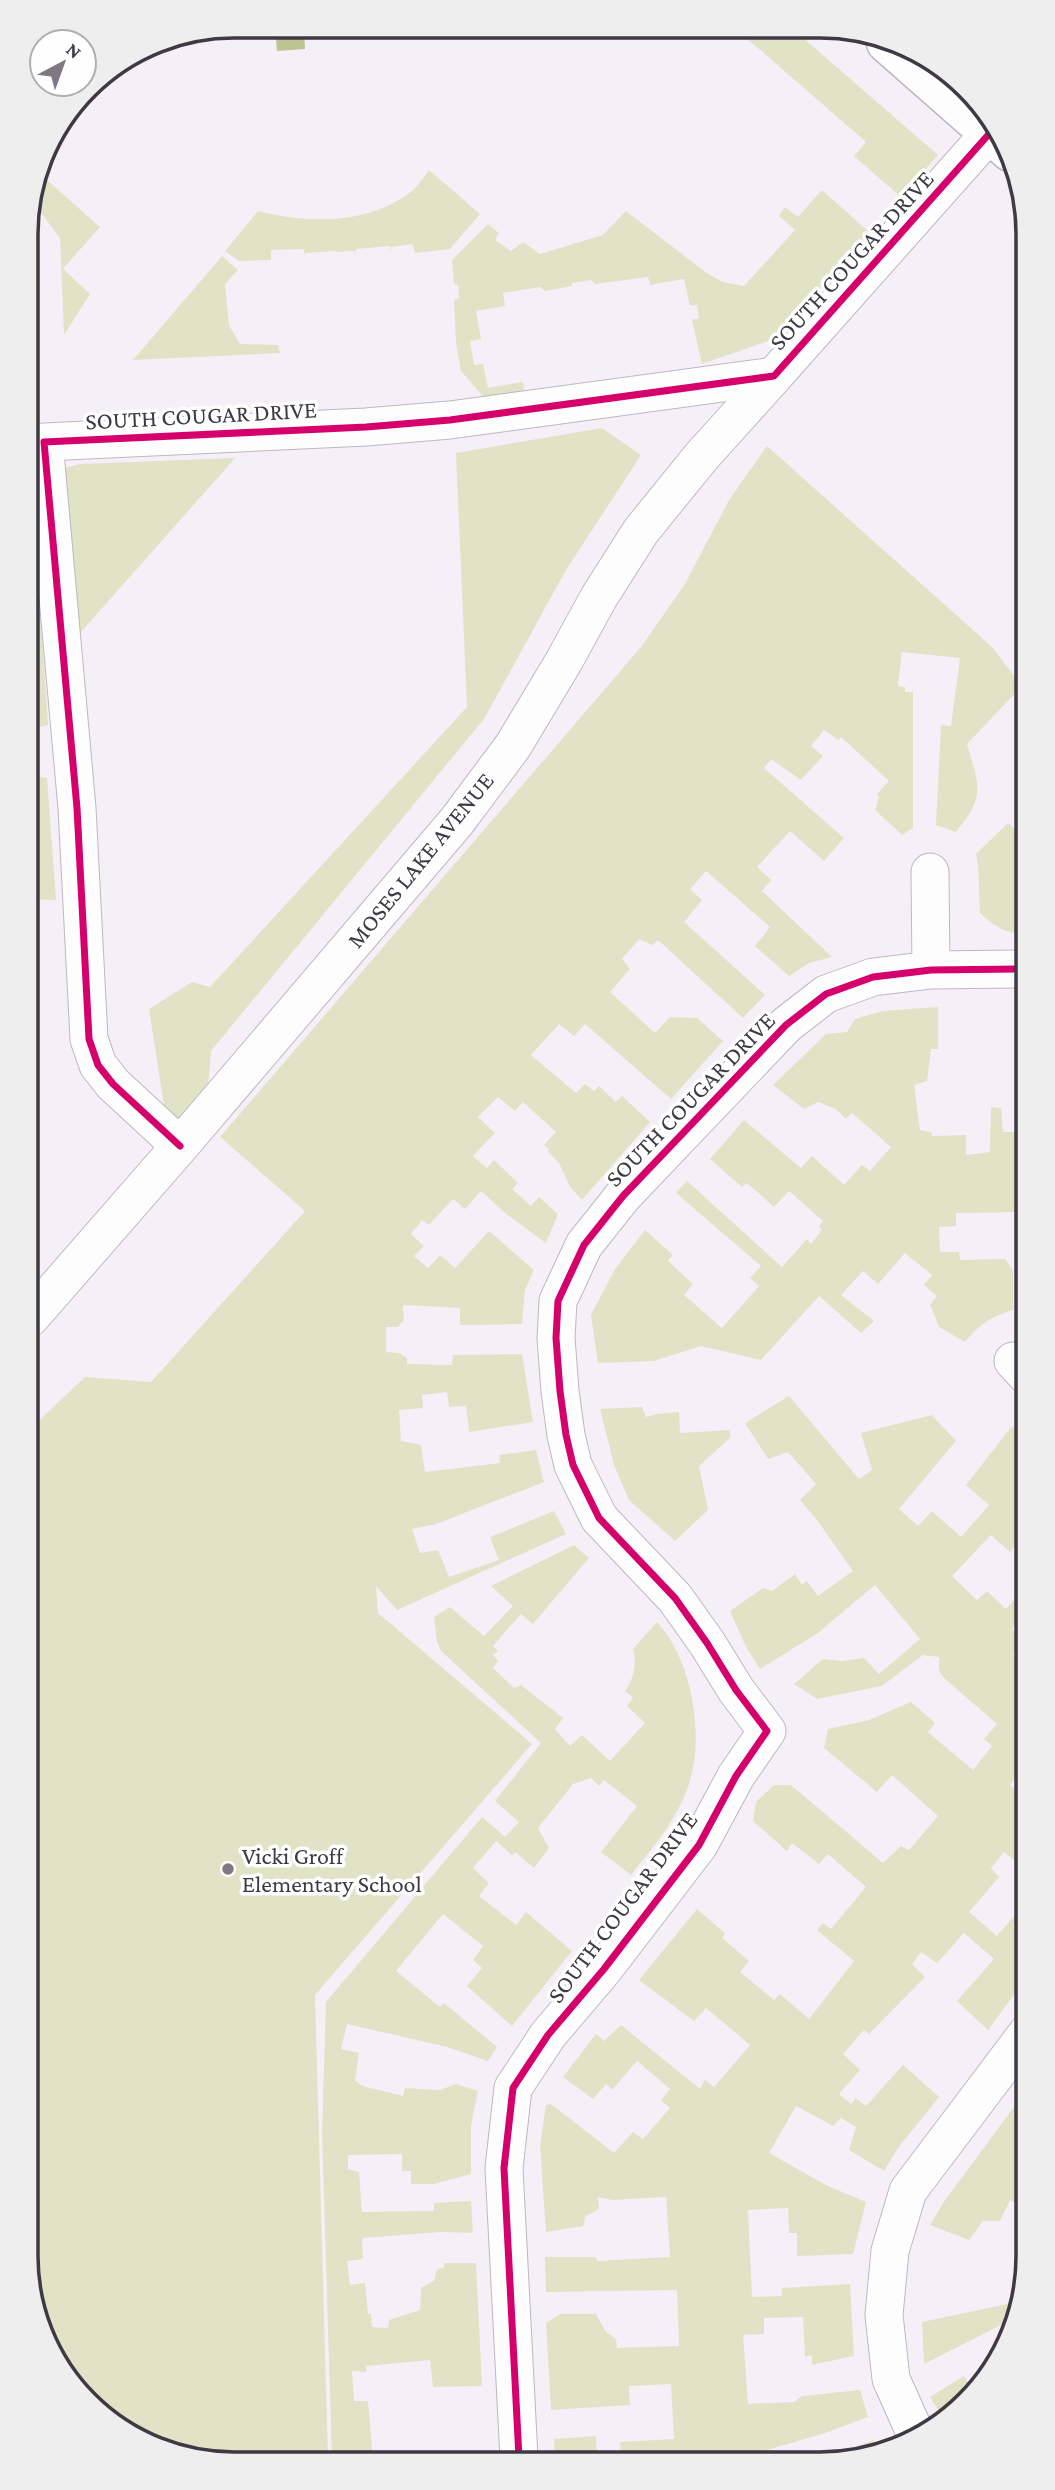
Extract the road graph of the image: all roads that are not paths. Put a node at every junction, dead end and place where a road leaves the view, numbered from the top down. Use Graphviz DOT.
graph roads {
  1 [pos="902,57"];
  2 [pos="987,132"];
  3 [pos="996,147"];
  4 [pos="774,376"];
  5 [pos="930,872"];
  6 [pos="1016,969"];
  7 [pos="931,970"];
  8 [pos="180,1146"];
  9 [pos="39,1308"];
  10 [pos="1016,2048"];
  11 [pos="913,2428"];
  12 [pos="519,2452"];
  1 -- 2 [label="street"];
  3 -- 4 [label="street, SOUTH COUGAR DRIVE"];
  4 -- 8 [label="street, MOSES LAKE AVENUE"];
  4 -- 8 [label="street, SOUTH COUGAR DRIVE"];
  5 -- 7 [label="street"];
  6 -- 7 [label="street, SOUTH COUGAR DRIVE"];
  7 -- 12 [label="street, SOUTH COUGAR DRIVE"];
  8 -- 9 [label="street, MOSES LAKE AVENUE"];
  10 -- 11 [label="street"];
}
